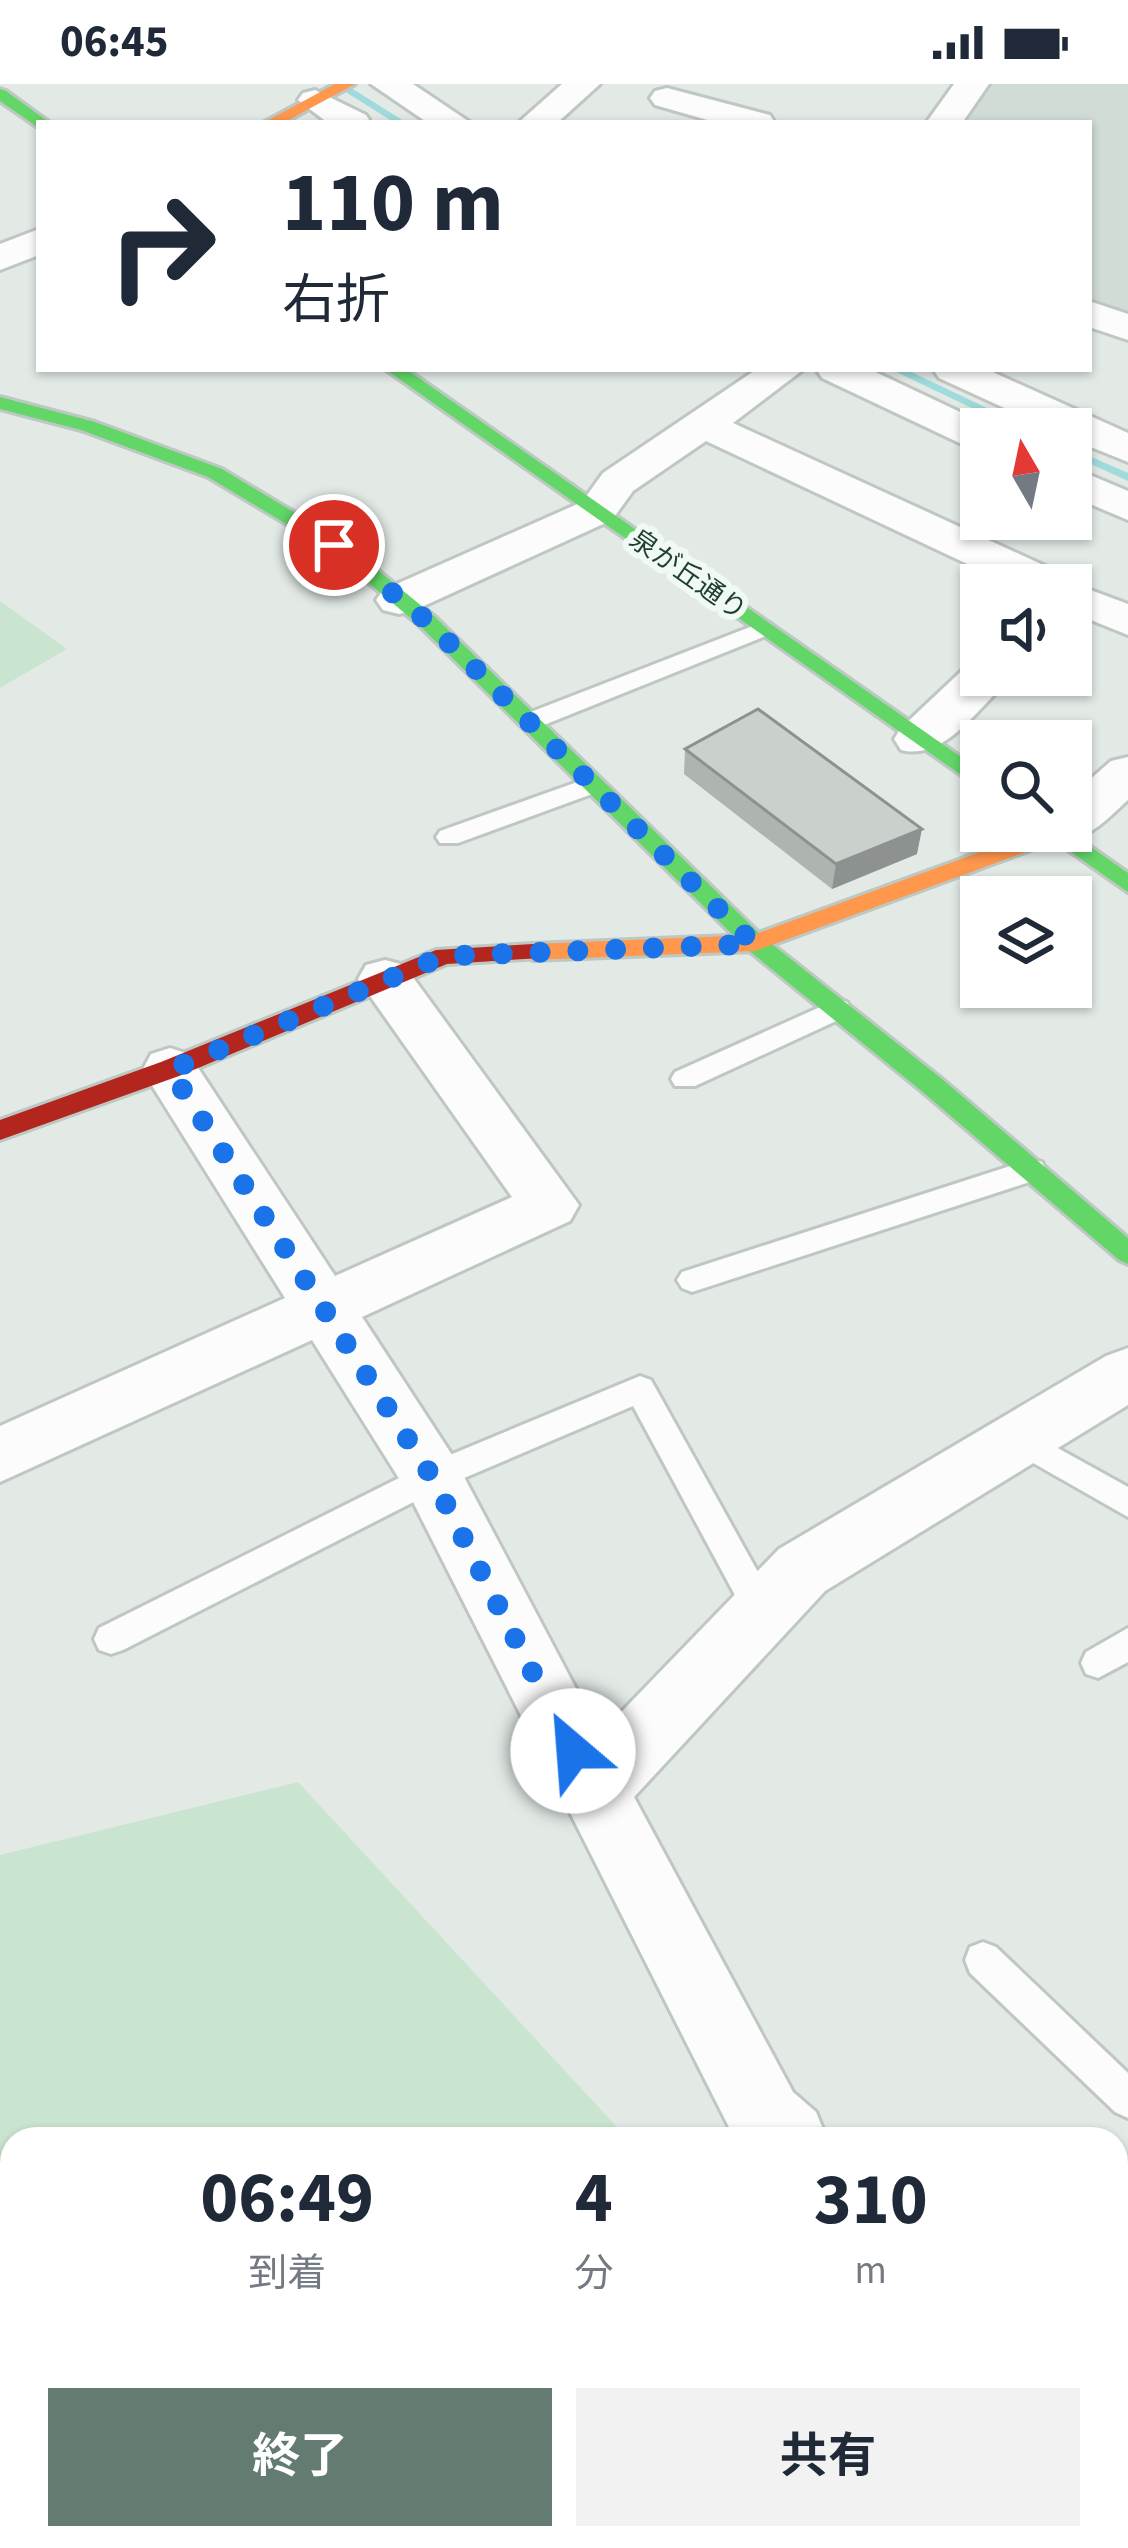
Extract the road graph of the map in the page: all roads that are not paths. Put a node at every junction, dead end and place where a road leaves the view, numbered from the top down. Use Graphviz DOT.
graph roads {
  1 [pos="388,84"];
  2 [pos="583,84"];
  3 [pos="772,84"];
  4 [pos="972,84"];
  5 [pos="667,91"];
  6 [pos="331,92"];
  7 [pos="0,94"];
  8 [pos="38,120"];
  9 [pos="277,120"];
  10 [pos="351,120"];
  11 [pos="448,120"];
  12 [pos="540,120"];
  13 [pos="637,120"];
  14 [pos="738,120"];
  15 [pos="741,120"];
  16 [pos="946,120"];
  17 [pos="36,242"];
  18 [pos="0,259"];
  19 [pos="1092,315"];
  20 [pos="1128,328"];
  21 [pos="398,372"];
  22 [pos="780,372"];
  23 [pos="842,372"];
  24 [pos="960,372"];
  25 [pos="0,403"];
  26 [pos="703,424"];
  27 [pos="960,427"];
  28 [pos="1128,449"];
  29 [pos="1092,490"];
  30 [pos="1128,507"];
  31 [pos="597,511"];
  32 [pos="1004,564"];
  33 [pos="399,600"];
  34 [pos="1092,605"];
  35 [pos="1128,621"];
  36 [pos="763,629"];
  37 [pos="964,696"];
  38 [pos="531,721"];
  39 [pos="918,739"];
  40 [pos="960,768"];
  41 [pos="1128,773"];
  42 [pos="594,784"];
  43 [pos="1092,804"];
  44 [pos="449,837"];
  45 [pos="1002,852"];
  46 [pos="1088,852"];
  47 [pos="1128,884"];
  48 [pos="754,944"];
  49 [pos="385,979"];
  50 [pos="838,1010"];
  51 [pos="170,1070"];
  52 [pos="685,1079"];
  53 [pos="0,1130"];
  54 [pos="1032,1170"];
  55 [pos="1128,1253"];
  56 [pos="692,1280"];
  57 [pos="325,1310"];
  58 [pos="1128,1374"];
  59 [pos="1018,1439"];
  60 [pos="0,1455"];
  61 [pos="432,1477"];
  62 [pos="1128,1502"];
  63 [pos="762,1612"];
  64 [pos="111,1639"];
  65 [pos="1128,1643"];
  66 [pos="1098,1663"];
  67 [pos="593,1790"];
  68 [pos="983,1960"];
  69 [pos="1128,2099"];
  70 [pos="775,2127"];
  1 -- 11 [label="street"];
  2 -- 12 [label="street"];
  3 -- 15 [label="street"];
  4 -- 16 [label="street"];
  5 -- 13 [label="street"];
  5 -- 14 [label="street"];
  6 -- 9 [label="street"];
  6 -- 10 [label="street"];
  7 -- 8 [label="street"];
  17 -- 18 [label="street"];
  19 -- 20 [label="street"];
  21 -- 31 [label="street, 泉が丘通り"];
  22 -- 26 [label="street"];
  23 -- 27 [label="street"];
  24 -- 28 [label="street"];
  25 -- 33 [label="street"];
  26 -- 31 [label="street"];
  26 -- 32 [label="street"];
  29 -- 30 [label="street"];
  31 -- 33 [label="street"];
  31 -- 36 [label="street, 泉が丘通り"];
  33 -- 38 [label="street"];
  34 -- 35 [label="street"];
  36 -- 38 [label="lane"];
  36 -- 39 [label="street, 泉が丘通り"];
  37 -- 39 [label="street"];
  38 -- 42 [label="street"];
  39 -- 40 [label="street, 泉が丘通り"];
  41 -- 43 [label="street"];
  42 -- 44 [label="lane"];
  42 -- 48 [label="street"];
  45 -- 48 [label="street"];
  46 -- 47 [label="street"];
  48 -- 49 [label="street"];
  48 -- 50 [label="street"];
  49 -- 51 [label="street"];
  49 -- 57 [label="street"];
  50 -- 52 [label="lane"];
  50 -- 54 [label="street"];
  51 -- 53 [label="street"];
  51 -- 57 [label="street"];
  54 -- 55 [label="street"];
  54 -- 56 [label="lane"];
  57 -- 60 [label="street"];
  57 -- 61 [label="street"];
  58 -- 59 [label="street"];
  59 -- 62 [label="lane"];
  59 -- 63 [label="street"];
  61 -- 63 [label="lane"];
  61 -- 64 [label="lane"];
  61 -- 67 [label="street"];
  63 -- 67 [label="street"];
  65 -- 66 [label="lane"];
  67 -- 70 [label="street"];
  68 -- 69 [label="lane"];
}
